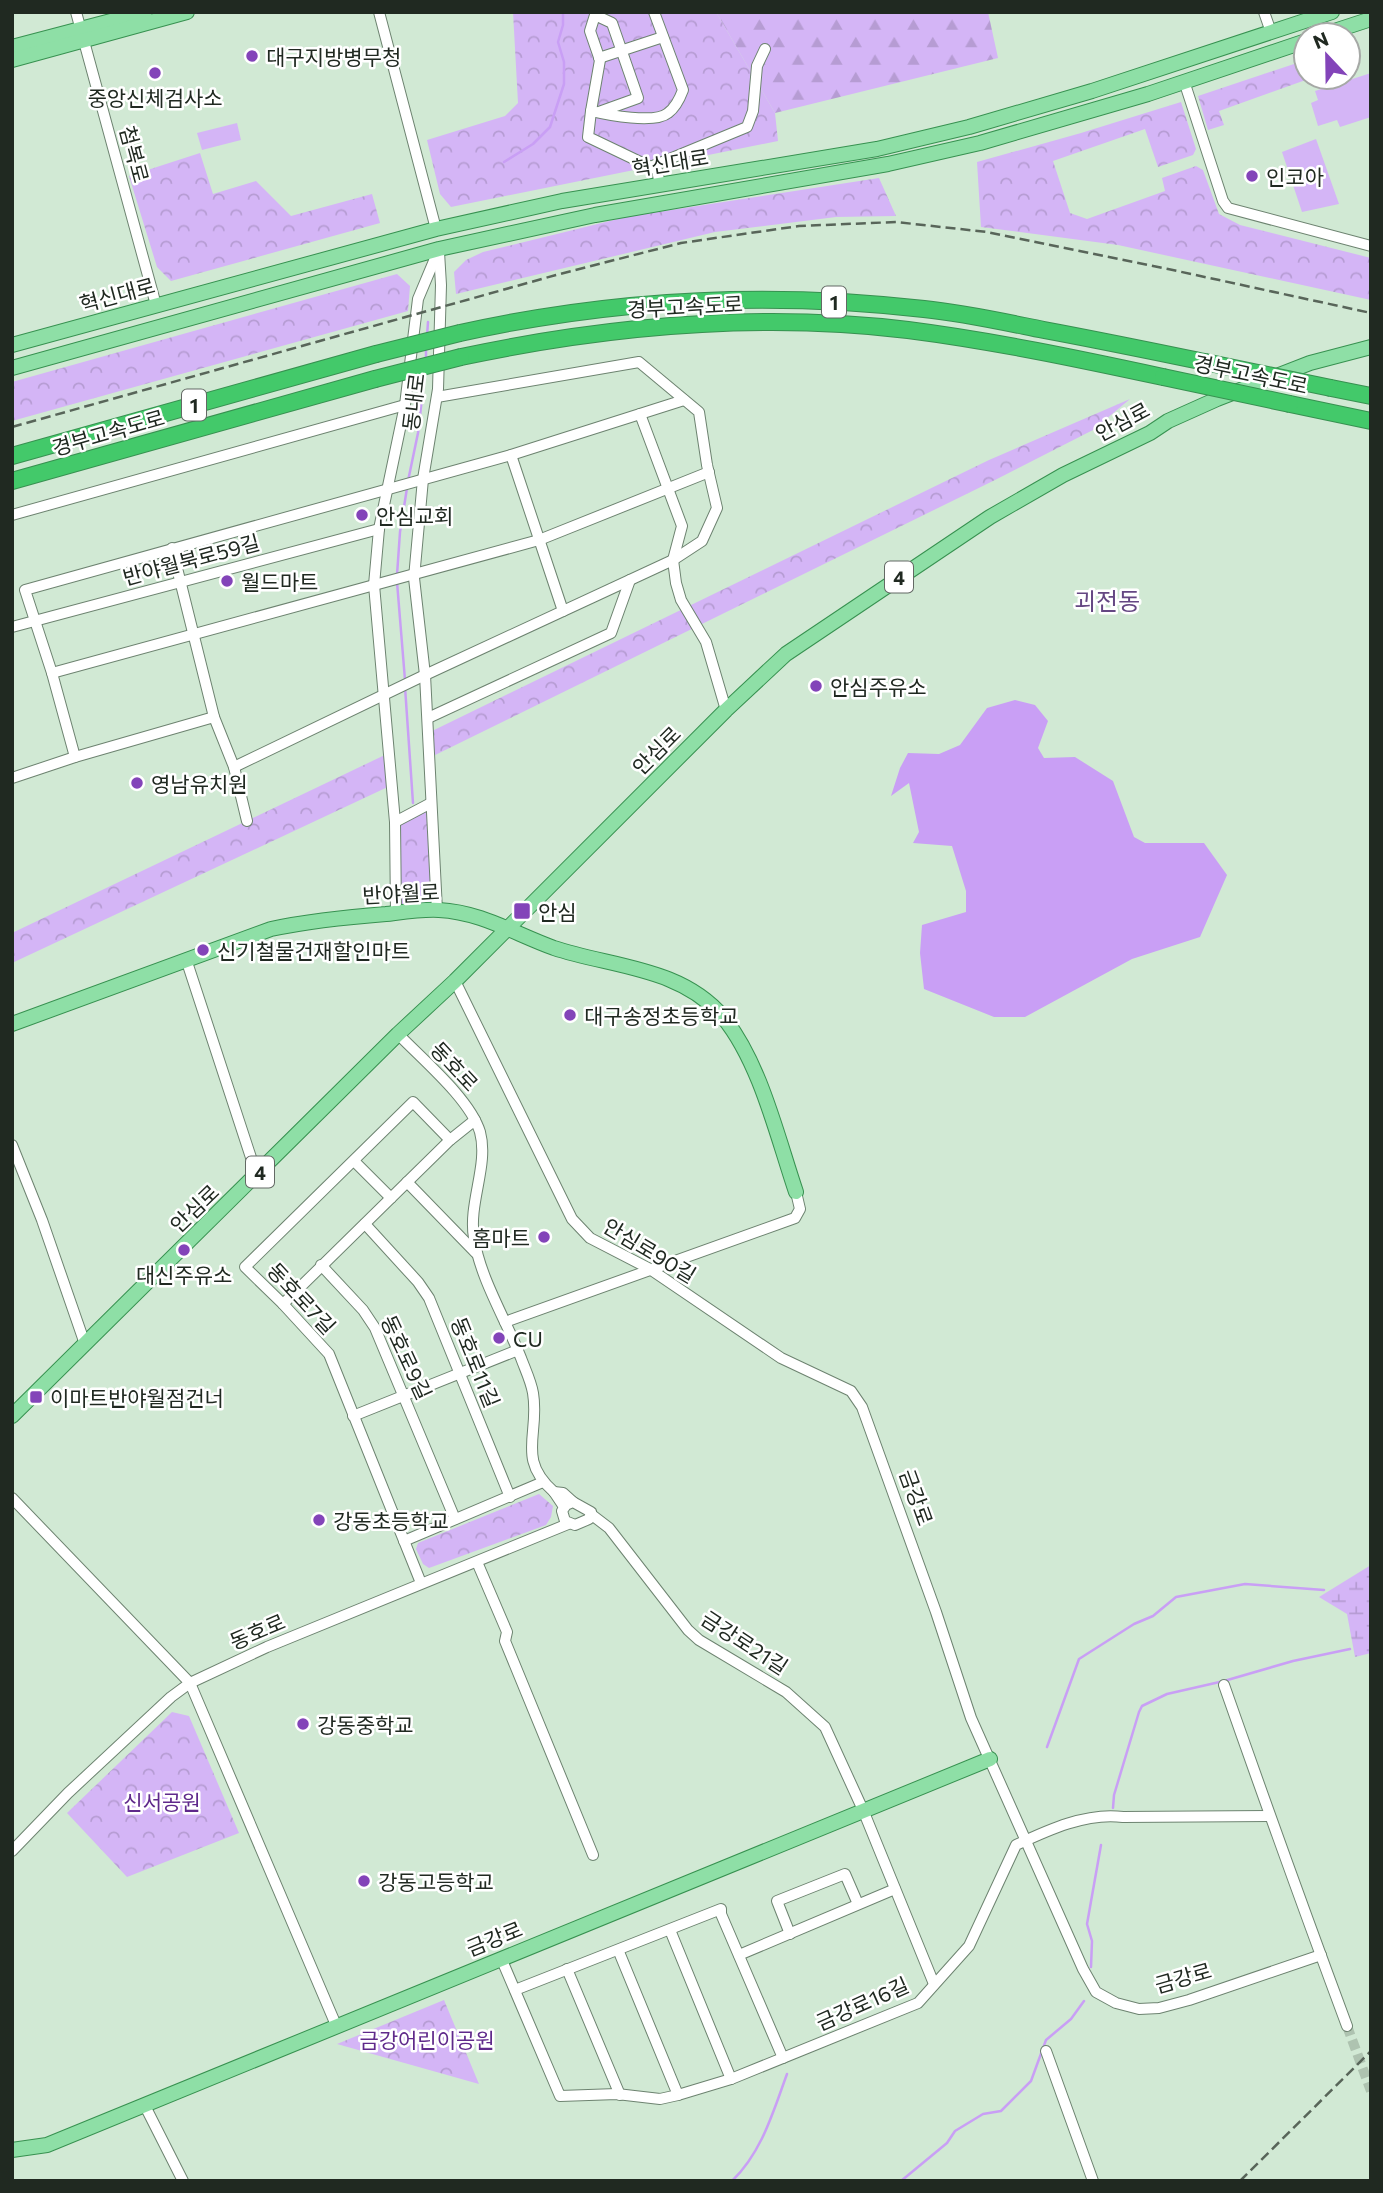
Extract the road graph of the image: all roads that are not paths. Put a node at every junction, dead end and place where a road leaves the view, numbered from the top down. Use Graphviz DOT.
graph roads {
  1 [pos="76,12"];
  2 [pos="145,12"];
  3 [pos="187,12"];
  4 [pos="654,12"];
  5 [pos="1264,12"];
  6 [pos="1332,12"];
  7 [pos="383,13"];
  8 [pos="594,13"];
  9 [pos="1271,32"];
  10 [pos="83,35"];
  11 [pos="663,37"];
  12 [pos="1292,46"];
  13 [pos="12,47"];
  14 [pos="765,49"];
  15 [pos="622,51"];
  16 [pos="599,58"];
  17 [pos="12,60"];
  18 [pos="1185,81"];
  19 [pos="595,112"];
  20 [pos="650,167"];
  21 [pos="660,185"];
  22 [pos="436,229"];
  23 [pos="1371,246"];
  24 [pos="439,249"];
  25 [pos="156,305"];
  26 [pos="12,345"];
  27 [pos="1371,347"];
  28 [pos="12,368"];
  29 [pos="437,397"];
  30 [pos="1371,397"];
  31 [pos="684,400"];
  32 [pos="405,405"];
  33 [pos="640,414"];
  34 [pos="1371,421"];
  35 [pos="511,454"];
  36 [pos="12,456"];
  37 [pos="709,472"];
  38 [pos="423,479"];
  39 [pos="12,481"];
  40 [pos="387,488"];
  41 [pos="667,488"];
  42 [pos="12,515"];
  43 [pos="379,529"];
  44 [pos="538,540"];
  45 [pos="172,548"];
  46 [pos="673,560"];
  47 [pos="414,574"];
  48 [pos="630,580"];
  49 [pos="181,582"];
  50 [pos="374,585"];
  51 [pos="563,611"];
  52 [pos="34,621"];
  53 [pos="12,627"];
  54 [pos="194,634"];
  55 [pos="52,673"];
  56 [pos="425,675"];
  57 [pos="384,695"];
  58 [pos="726,710"];
  59 [pos="214,717"];
  60 [pos="428,718"];
  61 [pos="75,757"];
  62 [pos="234,767"];
  63 [pos="12,778"];
  64 [pos="431,803"];
  65 [pos="247,821"];
  66 [pos="395,822"];
  67 [pos="437,910"];
  68 [pos="396,913"];
  69 [pos="508,927"];
  70 [pos="186,959"];
  71 [pos="455,981"];
  72 [pos="12,1024"];
  73 [pos="398,1034"];
  74 [pos="475,1120"];
  75 [pos="450,1140"];
  76 [pos="12,1145"];
  77 [pos="354,1161"];
  78 [pos="257,1176"];
  79 [pos="407,1182"];
  80 [pos="796,1192"];
  81 [pos="391,1198"];
  82 [pos="365,1224"];
  83 [pos="477,1253"];
  84 [pos="321,1265"];
  85 [pos="650,1269"];
  86 [pos="283,1304"];
  87 [pos="505,1322"];
  88 [pos="85,1344"];
  89 [pos="518,1350"];
  90 [pos="460,1373"];
  91 [pos="405,1396"];
  92 [pos="862,1407"];
  93 [pos="12,1416"];
  94 [pos="353,1416"];
  95 [pos="543,1482"];
  96 [pos="510,1497"];
  97 [pos="12,1498"];
  98 [pos="568,1505"];
  99 [pos="592,1515"];
  100 [pos="455,1519"];
  101 [pos="568,1524"];
  102 [pos="404,1541"];
  103 [pos="477,1562"];
  104 [pos="422,1583"];
  105 [pos="190,1683"];
  106 [pos="1224,1685"];
  107 [pos="990,1759"];
  108 [pos="863,1810"];
  109 [pos="1269,1816"];
  110 [pos="1024,1841"];
  111 [pos="12,1851"];
  112 [pos="593,1855"];
  113 [pos="895,1889"];
  114 [pos="858,1905"];
  115 [pos="670,1930"];
  116 [pos="790,1934"];
  117 [pos="619,1952"];
  118 [pos="739,1955"];
  119 [pos="1321,1955"];
  120 [pos="501,1958"];
  121 [pos="568,1969"];
  122 [pos="934,1984"];
  123 [pos="515,1990"];
  124 [pos="336,2025"];
  125 [pos="1348,2026"];
  126 [pos="1046,2051"];
  127 [pos="783,2057"];
  128 [pos="731,2079"];
  129 [pos="621,2095"];
  130 [pos="678,2095"];
  131 [pos="144,2104"];
  132 [pos="12,2150"];
  133 [pos="183,2181"];
  134 [pos="1093,2181"];
  1 -- 10 [label="street, 첨복로"];
  2 -- 10 [label="main road"];
  3 -- 10 [label="main road"];
  4 -- 11 [label="street"];
  5 -- 9 [label="street"];
  6 -- 9 [label="main road, 혁신대로"];
  7 -- 22 [label="street, 동내로"];
  8 -- 15 [label="street"];
  8 -- 16 [label="street"];
  9 -- 21 [label="main road, 혁신대로"];
  10 -- 13 [label="main road"];
  10 -- 17 [label="main road"];
  10 -- 25 [label="street, 첨복로"];
  11 -- 15 [label="street"];
  11 -- 19 [label="street"];
  12 -- 18 [label="main road"];
  14 -- 20 [label="street"];
  15 -- 16 [label="street"];
  15 -- 19 [label="street"];
  16 -- 19 [label="street"];
  18 -- 23 [label="street"];
  18 -- 24 [label="main road"];
  19 -- 20 [label="street"];
  20 -- 21 [label="street"];
  21 -- 22 [label="main road, 혁신대로"];
  22 -- 24 [label="main road, 동내로"];
  22 -- 25 [label="main road, 혁신대로"];
  24 -- 28 [label="main road"];
  24 -- 29 [label="street, 동내로"];
  24 -- 32 [label="street"];
  25 -- 26 [label="main road, 혁신대로"];
  27 -- 58 [label="main road, 안심로 / 4"];
  29 -- 31 [label="street"];
  29 -- 38 [label="street, 동내로"];
  30 -- 36 [label="highway, 경부고속도로 / 1, bridge"];
  31 -- 33 [label="street"];
  31 -- 37 [label="street"];
  32 -- 40 [label="street"];
  32 -- 42 [label="street"];
  33 -- 35 [label="street"];
  33 -- 41 [label="street"];
  34 -- 39 [label="highway, 경부고속도로 / 1, bridge"];
  35 -- 38 [label="street"];
  35 -- 44 [label="street"];
  37 -- 41 [label="street"];
  37 -- 46 [label="street"];
  38 -- 40 [label="street"];
  38 -- 47 [label="street, 동내로"];
  40 -- 43 [label="street"];
  40 -- 45 [label="street"];
  41 -- 44 [label="street"];
  41 -- 46 [label="street"];
  43 -- 49 [label="street, 반야월북로59길"];
  43 -- 50 [label="street"];
  44 -- 47 [label="street"];
  44 -- 51 [label="street"];
  45 -- 49 [label="street"];
  45 -- 52 [label="street"];
  46 -- 48 [label="street"];
  46 -- 58 [label="street"];
  47 -- 50 [label="street"];
  47 -- 56 [label="street, 동내로"];
  48 -- 51 [label="street"];
  48 -- 60 [label="street"];
  49 -- 52 [label="street, 반야월북로59길"];
  49 -- 54 [label="street"];
  50 -- 54 [label="street"];
  50 -- 57 [label="street"];
  51 -- 56 [label="street"];
  52 -- 53 [label="street, 반야월북로59길"];
  52 -- 55 [label="street"];
  54 -- 55 [label="street"];
  54 -- 59 [label="street"];
  55 -- 61 [label="street"];
  56 -- 57 [label="street"];
  56 -- 60 [label="street, 동내로"];
  57 -- 62 [label="street"];
  57 -- 66 [label="street"];
  58 -- 69 [label="main road, 안심로 / 4"];
  59 -- 61 [label="street"];
  59 -- 62 [label="street"];
  60 -- 64 [label="street, 동내로"];
  61 -- 63 [label="street"];
  62 -- 65 [label="street"];
  64 -- 66 [label="street"];
  64 -- 67 [label="street, 동내로"];
  66 -- 68 [label="street"];
  67 -- 68 [label="main road, 반야월로"];
  67 -- 69 [label="main road, 반야월로"];
  68 -- 70 [label="main road, 반야월로"];
  69 -- 71 [label="main road, 안심로 / 4"];
  69 -- 80 [label="main road, 반야월로"];
  70 -- 72 [label="main road, 반야월로"];
  70 -- 78 [label="street"];
  71 -- 73 [label="main road, 안심로 / 4"];
  71 -- 85 [label="street, 안심로90길"];
  73 -- 74 [label="street, 동호로"];
  73 -- 78 [label="main road, 안심로 / 4"];
  74 -- 75 [label="street"];
  74 -- 83 [label="street, 동호로"];
  75 -- 77 [label="street, 동호로7길"];
  75 -- 79 [label="street"];
  76 -- 88 [label="street"];
  77 -- 81 [label="street"];
  77 -- 86 [label="street, 동호로7길"];
  78 -- 88 [label="main road, 안심로 / 4"];
  79 -- 81 [label="street"];
  79 -- 83 [label="street, 동호로"];
  80 -- 85 [label="street"];
  81 -- 82 [label="street"];
  82 -- 84 [label="street"];
  82 -- 90 [label="street, 동호로11길"];
  83 -- 87 [label="street, 동호로"];
  84 -- 86 [label="street"];
  84 -- 91 [label="street, 동호로9길"];
  85 -- 87 [label="street"];
  85 -- 92 [label="street, 안심로90길"];
  86 -- 94 [label="street, 동호로7길"];
  87 -- 89 [label="street, 동호로"];
  88 -- 93 [label="main road, 안심로 / 4"];
  89 -- 90 [label="street"];
  89 -- 95 [label="street, 동호로"];
  90 -- 91 [label="street"];
  90 -- 96 [label="street, 동호로11길"];
  91 -- 94 [label="street"];
  91 -- 100 [label="street, 동호로9길"];
  92 -- 107 [label="street, 금강로"];
  94 -- 102 [label="street, 동호로7길"];
  95 -- 96 [label="street"];
  95 -- 98 [label="street, 동호로"];
  96 -- 100 [label="street"];
  97 -- 105 [label="street"];
  98 -- 99 [label="street, 금강로21길"];
  98 -- 101 [label="street"];
  99 -- 101 [label="street, 동호로"];
  99 -- 108 [label="street, 금강로21길"];
  100 -- 102 [label="street"];
  101 -- 103 [label="street, 동호로"];
  102 -- 104 [label="street, 동호로7길"];
  103 -- 104 [label="street, 동호로"];
  103 -- 112 [label="street"];
  104 -- 105 [label="street, 동호로"];
  105 -- 111 [label="street, 동호로"];
  105 -- 124 [label="street"];
  106 -- 109 [label="street"];
  107 -- 108 [label="main road, 금강로"];
  107 -- 110 [label="street, 금강로"];
  108 -- 113 [label="street, 금강로16길"];
  108 -- 120 [label="main road, 금강로"];
  109 -- 110 [label="street"];
  109 -- 119 [label="street"];
  110 -- 119 [label="street, 금강로"];
  110 -- 122 [label="street"];
  113 -- 114 [label="street"];
  113 -- 122 [label="street, 금강로16길"];
  114 -- 116 [label="street"];
  114 -- 116 [label="street"];
  115 -- 118 [label="street"];
  115 -- 121 [label="street"];
  115 -- 128 [label="street"];
  116 -- 118 [label="street"];
  117 -- 130 [label="street"];
  118 -- 127 [label="street"];
  119 -- 125 [label="street"];
  120 -- 123 [label="street, 금강로16길"];
  120 -- 124 [label="main road, 금강로"];
  121 -- 123 [label="street"];
  121 -- 129 [label="street"];
  122 -- 127 [label="street, 금강로16길"];
  123 -- 129 [label="street, 금강로16길"];
  124 -- 131 [label="main road, 금강로"];
  126 -- 134 [label="street"];
  127 -- 128 [label="street, 금강로16길"];
  128 -- 130 [label="street, 금강로16길"];
  129 -- 130 [label="street, 금강로16길"];
  131 -- 132 [label="main road, 금강로"];
  131 -- 133 [label="street"];
}
